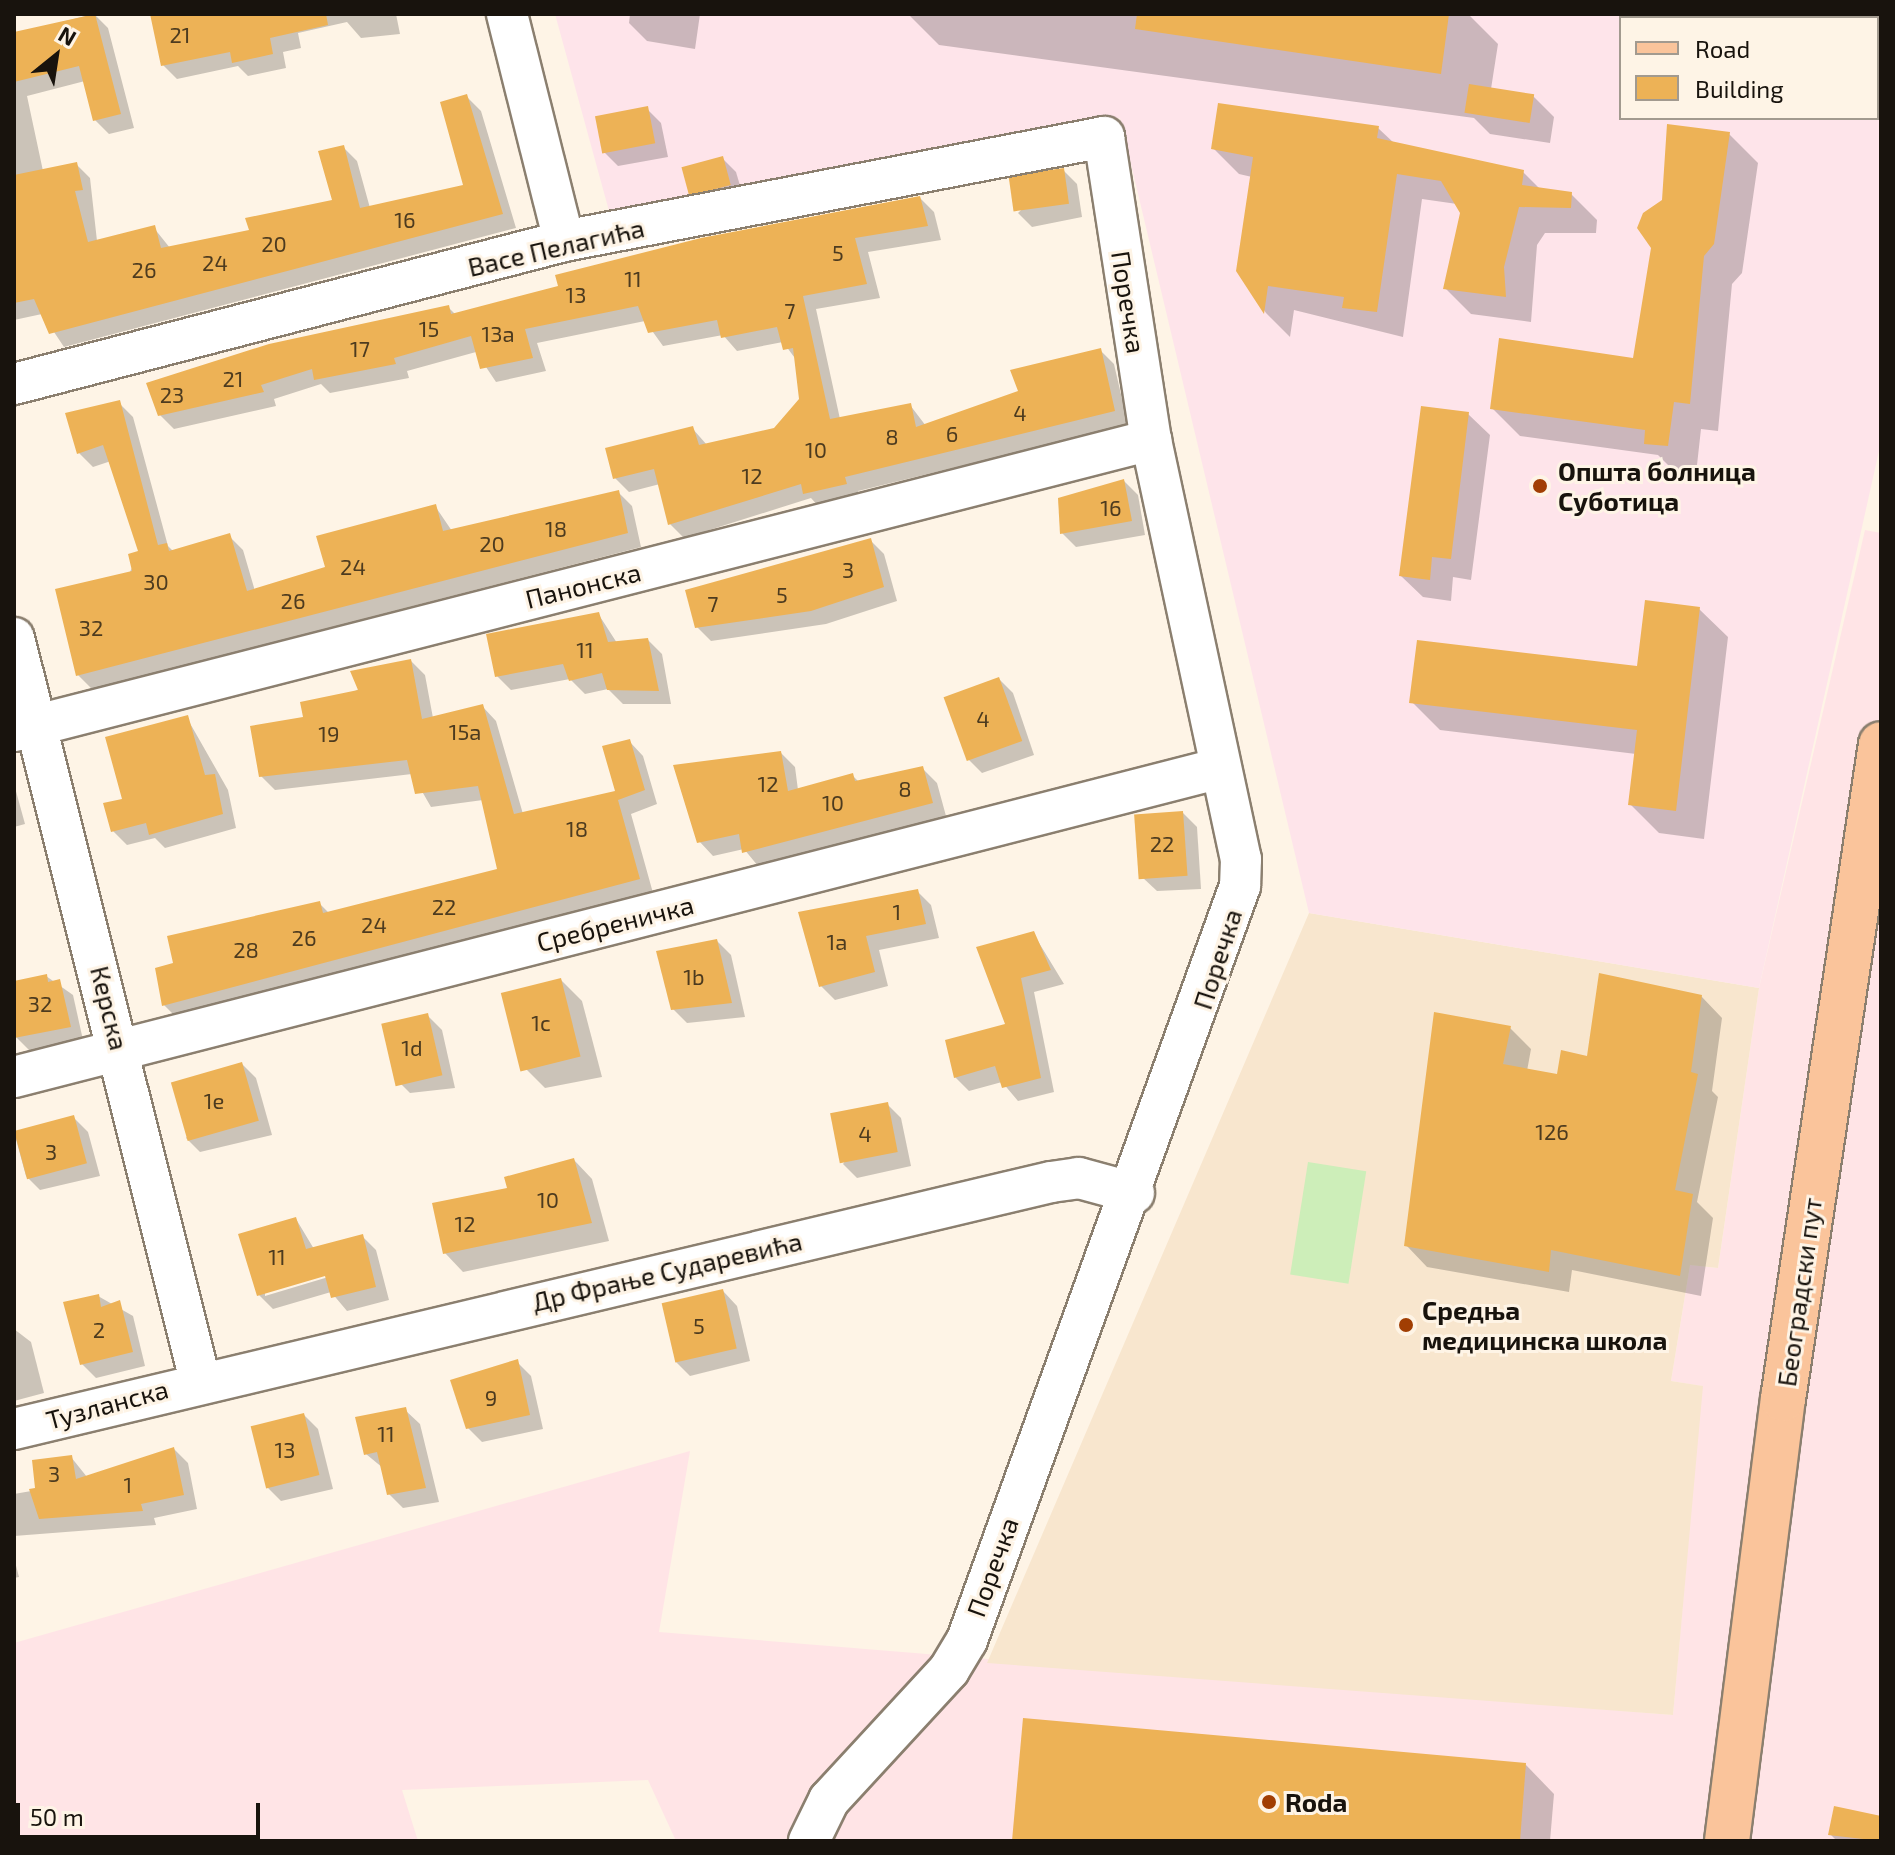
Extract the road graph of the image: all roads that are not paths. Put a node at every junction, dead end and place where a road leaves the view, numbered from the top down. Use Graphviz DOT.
graph roads {
  1 [pos="507,14"];
  2 [pos="1104,137"];
  3 [pos="564,241"];
  4 [pos="14,384"];
  5 [pos="1151,440"];
  6 [pos="14,638"];
  7 [pos="25,728"];
  8 [pos="1881,744"];
  9 [pos="1217,769"];
  10 [pos="121,1049"];
  11 [pos="14,1077"];
  12 [pos="1134,1193"];
  13 [pos="200,1380"];
  14 [pos="14,1429"];
  15 [pos="809,1841"];
  16 [pos="1727,1841"];
  1 -- 3 [label="street"];
  2 -- 3 [label="street, Васе Пелагића"];
  2 -- 5 [label="street, Поречка"];
  3 -- 4 [label="street, Васе Пелагића"];
  5 -- 7 [label="street, Панонска"];
  5 -- 9 [label="street, Поречка"];
  6 -- 7 [label="street, Керска"];
  7 -- 10 [label="street, Керска"];
  8 -- 16 [label="main road, Београдски пут"];
  9 -- 10 [label="street, Сребреничка"];
  9 -- 12 [label="street, Поречка"];
  10 -- 11 [label="street, Сребреничка"];
  10 -- 13 [label="street, Керска"];
  12 -- 13 [label="street, Др Фрање Сударевића"];
  12 -- 15 [label="street, Поречка"];
  13 -- 14 [label="street, Тузланска"];
}
